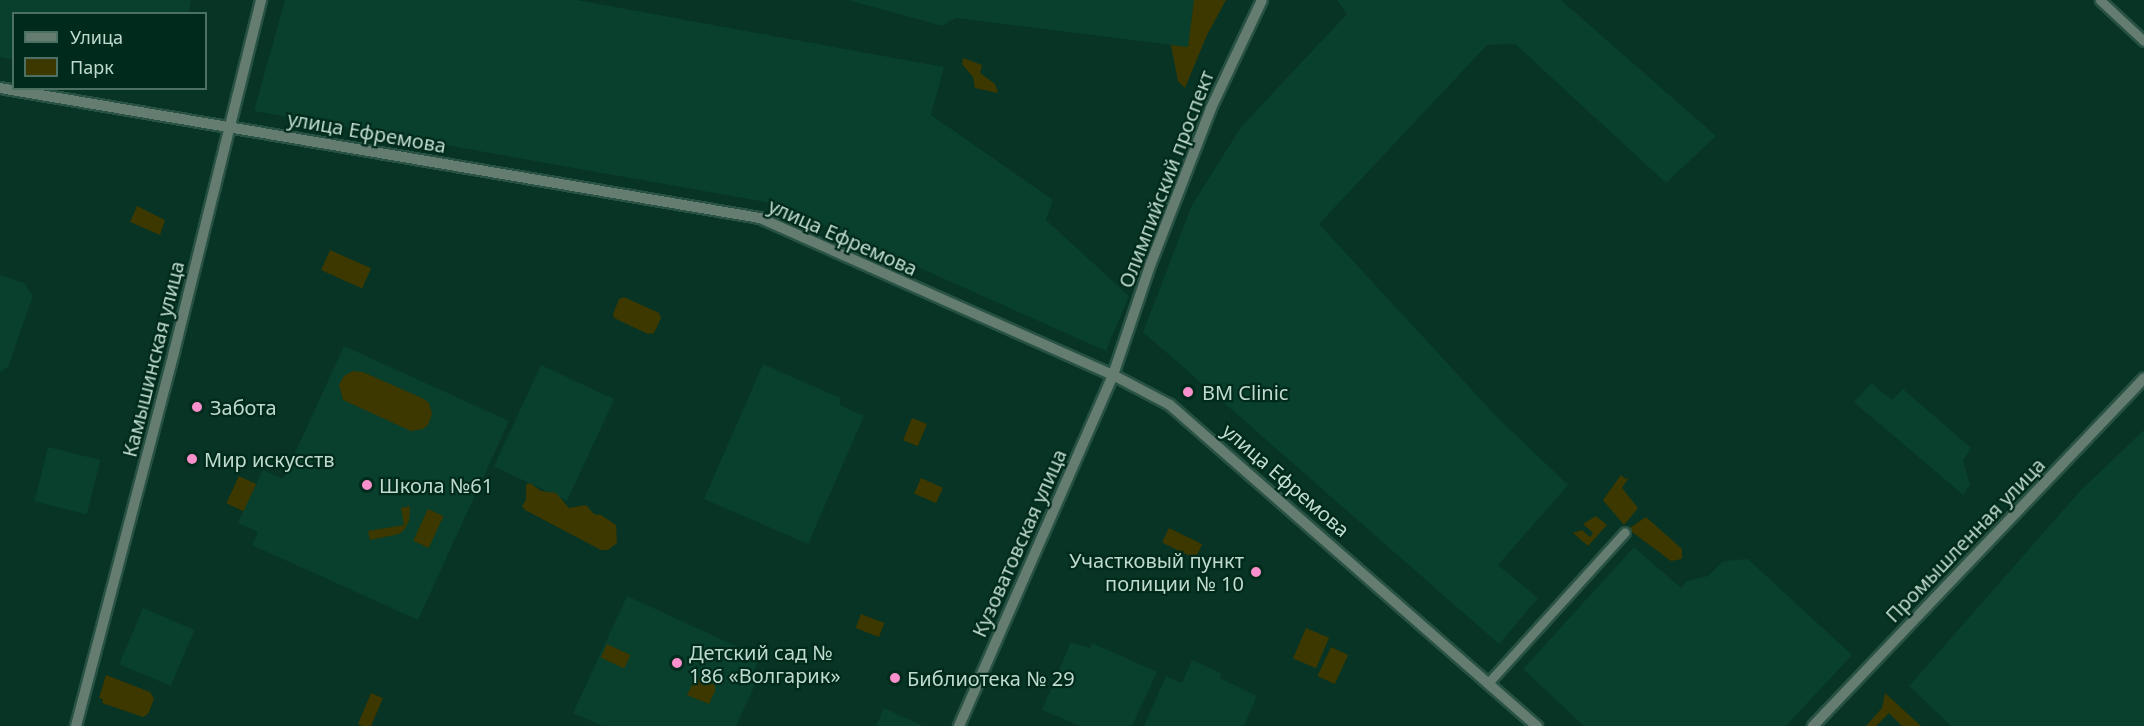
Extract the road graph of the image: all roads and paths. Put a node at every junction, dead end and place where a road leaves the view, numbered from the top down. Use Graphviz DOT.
graph roads {
  1 [pos="261,0"];
  2 [pos="1262,0"];
  3 [pos="2100,0"];
  4 [pos="2144,41"];
  5 [pos="0,88"];
  6 [pos="230,127"];
  7 [pos="1113,375"];
  8 [pos="2144,379"];
  9 [pos="1625,532"];
  10 [pos="1489,682"];
  11 [pos="76,726"];
  12 [pos="959,726"];
  13 [pos="1537,726"];
  14 [pos="1813,726"];
  1 -- 6 [label="street, Камышинская улица"];
  2 -- 7 [label="street, Олимпийский проспект"];
  3 -- 4 [label="street"];
  5 -- 6 [label="street, улица Ефремова"];
  6 -- 7 [label="street, улица Ефремова"];
  6 -- 11 [label="street, Камышинская улица"];
  7 -- 10 [label="street, улица Ефремова"];
  7 -- 12 [label="street, Кузоватовская улица"];
  8 -- 14 [label="street, Промышленная улица"];
  9 -- 10 [label="street"];
  10 -- 13 [label="street, улица Ефремова"];
}
